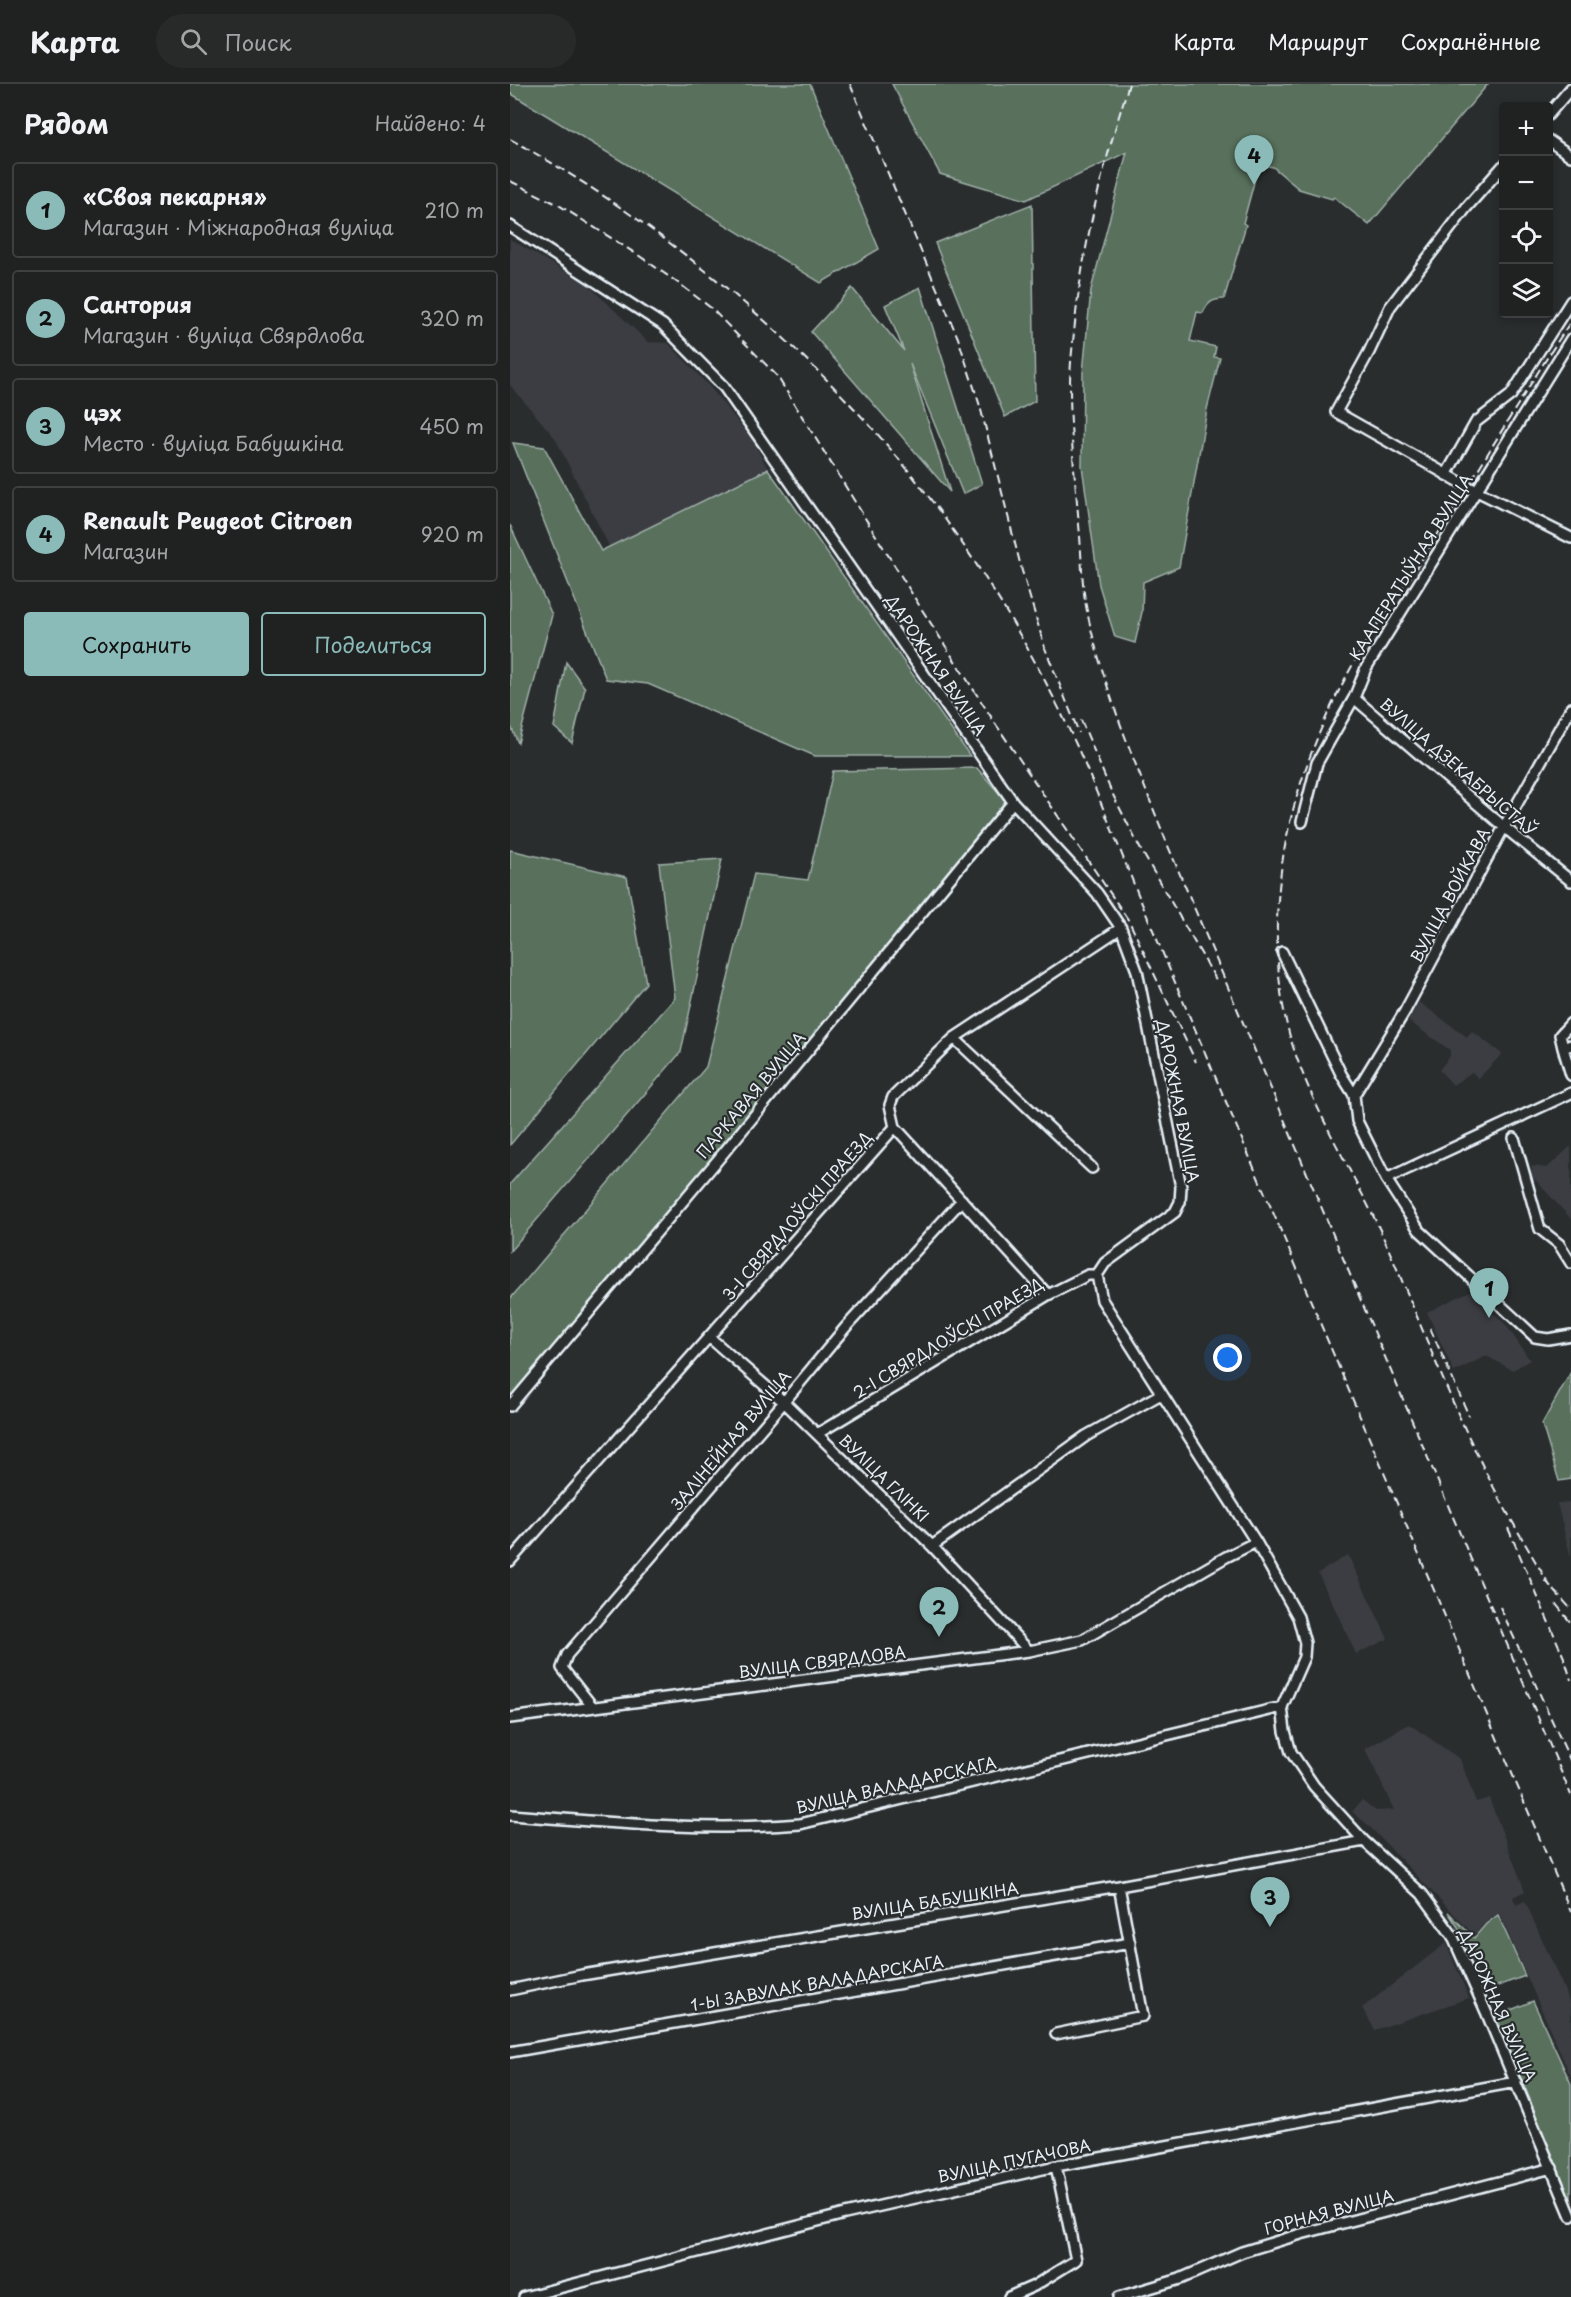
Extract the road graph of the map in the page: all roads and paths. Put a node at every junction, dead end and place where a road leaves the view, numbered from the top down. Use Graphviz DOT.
graph roads {
  1 [pos="1571,88"];
  2 [pos="1553,109"];
  3 [pos="1553,143"];
  4 [pos="1571,156"];
  5 [pos="1499,171"];
  6 [pos="510,226"];
  7 [pos="1571,302"];
  8 [pos="1571,339"];
  9 [pos="1446,475"];
  10 [pos="1476,490"];
  11 [pos="1571,538"];
  12 [pos="1354,698"];
  13 [pos="1571,708"];
  14 [pos="1013,802"];
  15 [pos="1302,822"];
  16 [pos="1504,827"];
  17 [pos="1571,881"];
  18 [pos="1121,928"];
  19 [pos="1282,952"];
  20 [pos="1571,1023"];
  21 [pos="954,1038"];
  22 [pos="1567,1046"];
  23 [pos="1571,1075"];
  24 [pos="1571,1093"];
  25 [pos="1354,1095"];
  26 [pos="895,1127"];
  27 [pos="1514,1138"];
  28 [pos="1092,1168"];
  29 [pos="1386,1179"];
  30 [pos="962,1200"];
  31 [pos="1571,1263"];
  32 [pos="1097,1275"];
  33 [pos="1048,1295"];
  34 [pos="1571,1335"];
  35 [pos="709,1337"];
  36 [pos="1161,1394"];
  37 [pos="784,1402"];
  38 [pos="510,1406"];
  39 [pos="817,1434"];
  40 [pos="1256,1542"];
  41 [pos="932,1546"];
  42 [pos="510,1561"];
  43 [pos="1029,1651"];
  44 [pos="592,1706"];
  45 [pos="1282,1707"];
  46 [pos="510,1718"];
  47 [pos="510,1815"];
  48 [pos="1364,1841"];
  49 [pos="1119,1886"];
  50 [pos="1130,1943"];
  51 [pos="510,1990"];
  52 [pos="1056,2034"];
  53 [pos="510,2052"];
  54 [pos="1516,2082"];
  55 [pos="1056,2166"];
  56 [pos="1552,2168"];
  57 [pos="1571,2216"];
  58 [pos="524,2297"];
  59 [pos="1010,2297"];
  60 [pos="1119,2297"];
  1 -- 2 [label="street"];
  3 -- 4 [label="street"];
  5 -- 9 [label="street"];
  6 -- 14 [label="street, ДАРОЖНАЯ ВУЛІЦА"];
  7 -- 9 [label="street"];
  8 -- 10 [label="street, КААПЕРАТЫЎНАЯ ВУЛІЦА"];
  9 -- 10 [label="street"];
  10 -- 11 [label="street"];
  10 -- 12 [label="street, КААПЕРАТЫЎНАЯ ВУЛІЦА"];
  12 -- 15 [label="street, КААПЕРАТЫЎНАЯ ВУЛІЦА"];
  12 -- 16 [label="street, ВУЛІЦА ДЗЕКАБРЫСТАЎ"];
  13 -- 16 [label="street, ВУЛІЦА ВОЙКАВА"];
  14 -- 18 [label="street, ДАРОЖНАЯ ВУЛІЦА"];
  14 -- 38 [label="street, ПАРКАВАЯ ВУЛІЦА"];
  16 -- 17 [label="street, ВУЛІЦА ДЗЕКАБРЫСТАЎ"];
  16 -- 25 [label="street, ВУЛІЦА ВОЙКАВА"];
  18 -- 21 [label="street, 3-І СВЯРДЛОЎСКІ ПРАЕЗД"];
  18 -- 32 [label="street, ДАРОЖНАЯ ВУЛІЦА"];
  19 -- 25 [label="street"];
  20 -- 22 [label="street"];
  21 -- 26 [label="street, 3-І СВЯРДЛОЎСКІ ПРАЕЗД"];
  21 -- 28 [label="street"];
  22 -- 23 [label="street"];
  24 -- 29 [label="street"];
  25 -- 29 [label="street"];
  26 -- 30 [label="street"];
  26 -- 35 [label="street, 3-І СВЯРДЛОЎСКІ ПРАЕЗД"];
  27 -- 31 [label="street"];
  29 -- 34 [label="street"];
  30 -- 33 [label="street"];
  30 -- 37 [label="street, ЗАЛІНЕЙНАЯ ВУЛІЦА"];
  32 -- 33 [label="street, 2-І СВЯРДЛОЎСКІ ПРАЕЗД"];
  32 -- 36 [label="street"];
  33 -- 39 [label="street, 2-І СВЯРДЛОЎСКІ ПРАЕЗД"];
  35 -- 37 [label="street, ВУЛІЦА ГЛІНКІ"];
  35 -- 42 [label="street, 3-І СВЯРДЛОЎСКІ ПРАЕЗД"];
  36 -- 40 [label="street"];
  36 -- 41 [label="street"];
  37 -- 39 [label="street, ВУЛІЦА ГЛІНКІ"];
  37 -- 44 [label="street, ЗАЛІНЕЙНАЯ ВУЛІЦА"];
  39 -- 41 [label="street, ВУЛІЦА ГЛІНКІ"];
  40 -- 43 [label="street, ВУЛІЦА СВЯРДЛОВА"];
  40 -- 45 [label="street"];
  41 -- 43 [label="street, ВУЛІЦА ГЛІНКІ"];
  43 -- 44 [label="street, ВУЛІЦА СВЯРДЛОВА"];
  44 -- 46 [label="street, ВУЛІЦА СВЯРДЛОВА"];
  45 -- 47 [label="street, ВУЛІЦА ВАЛАДАРСКАГА"];
  45 -- 48 [label="street, ДАРОЖНАЯ ВУЛІЦА"];
  48 -- 49 [label="street, ВУЛІЦА БАБУШКІНА"];
  48 -- 54 [label="street, ДАРОЖНАЯ ВУЛІЦА"];
  49 -- 50 [label="street"];
  49 -- 51 [label="street, ВУЛІЦА БАБУШКІНА"];
  50 -- 52 [label="street"];
  50 -- 53 [label="street, 1-Ы ЗАВУЛАК ВАЛАДАРСКАГА"];
  54 -- 55 [label="street, ВУЛІЦА ПУГАЧОВА"];
  54 -- 56 [label="street, ДАРОЖНАЯ ВУЛІЦА"];
  55 -- 58 [label="street, ВУЛІЦА ПУГАЧОВА"];
  55 -- 59 [label="street"];
  56 -- 57 [label="street, ДАРОЖНАЯ ВУЛІЦА"];
  56 -- 60 [label="street, ГОРНАЯ ВУЛІЦА"];
}
